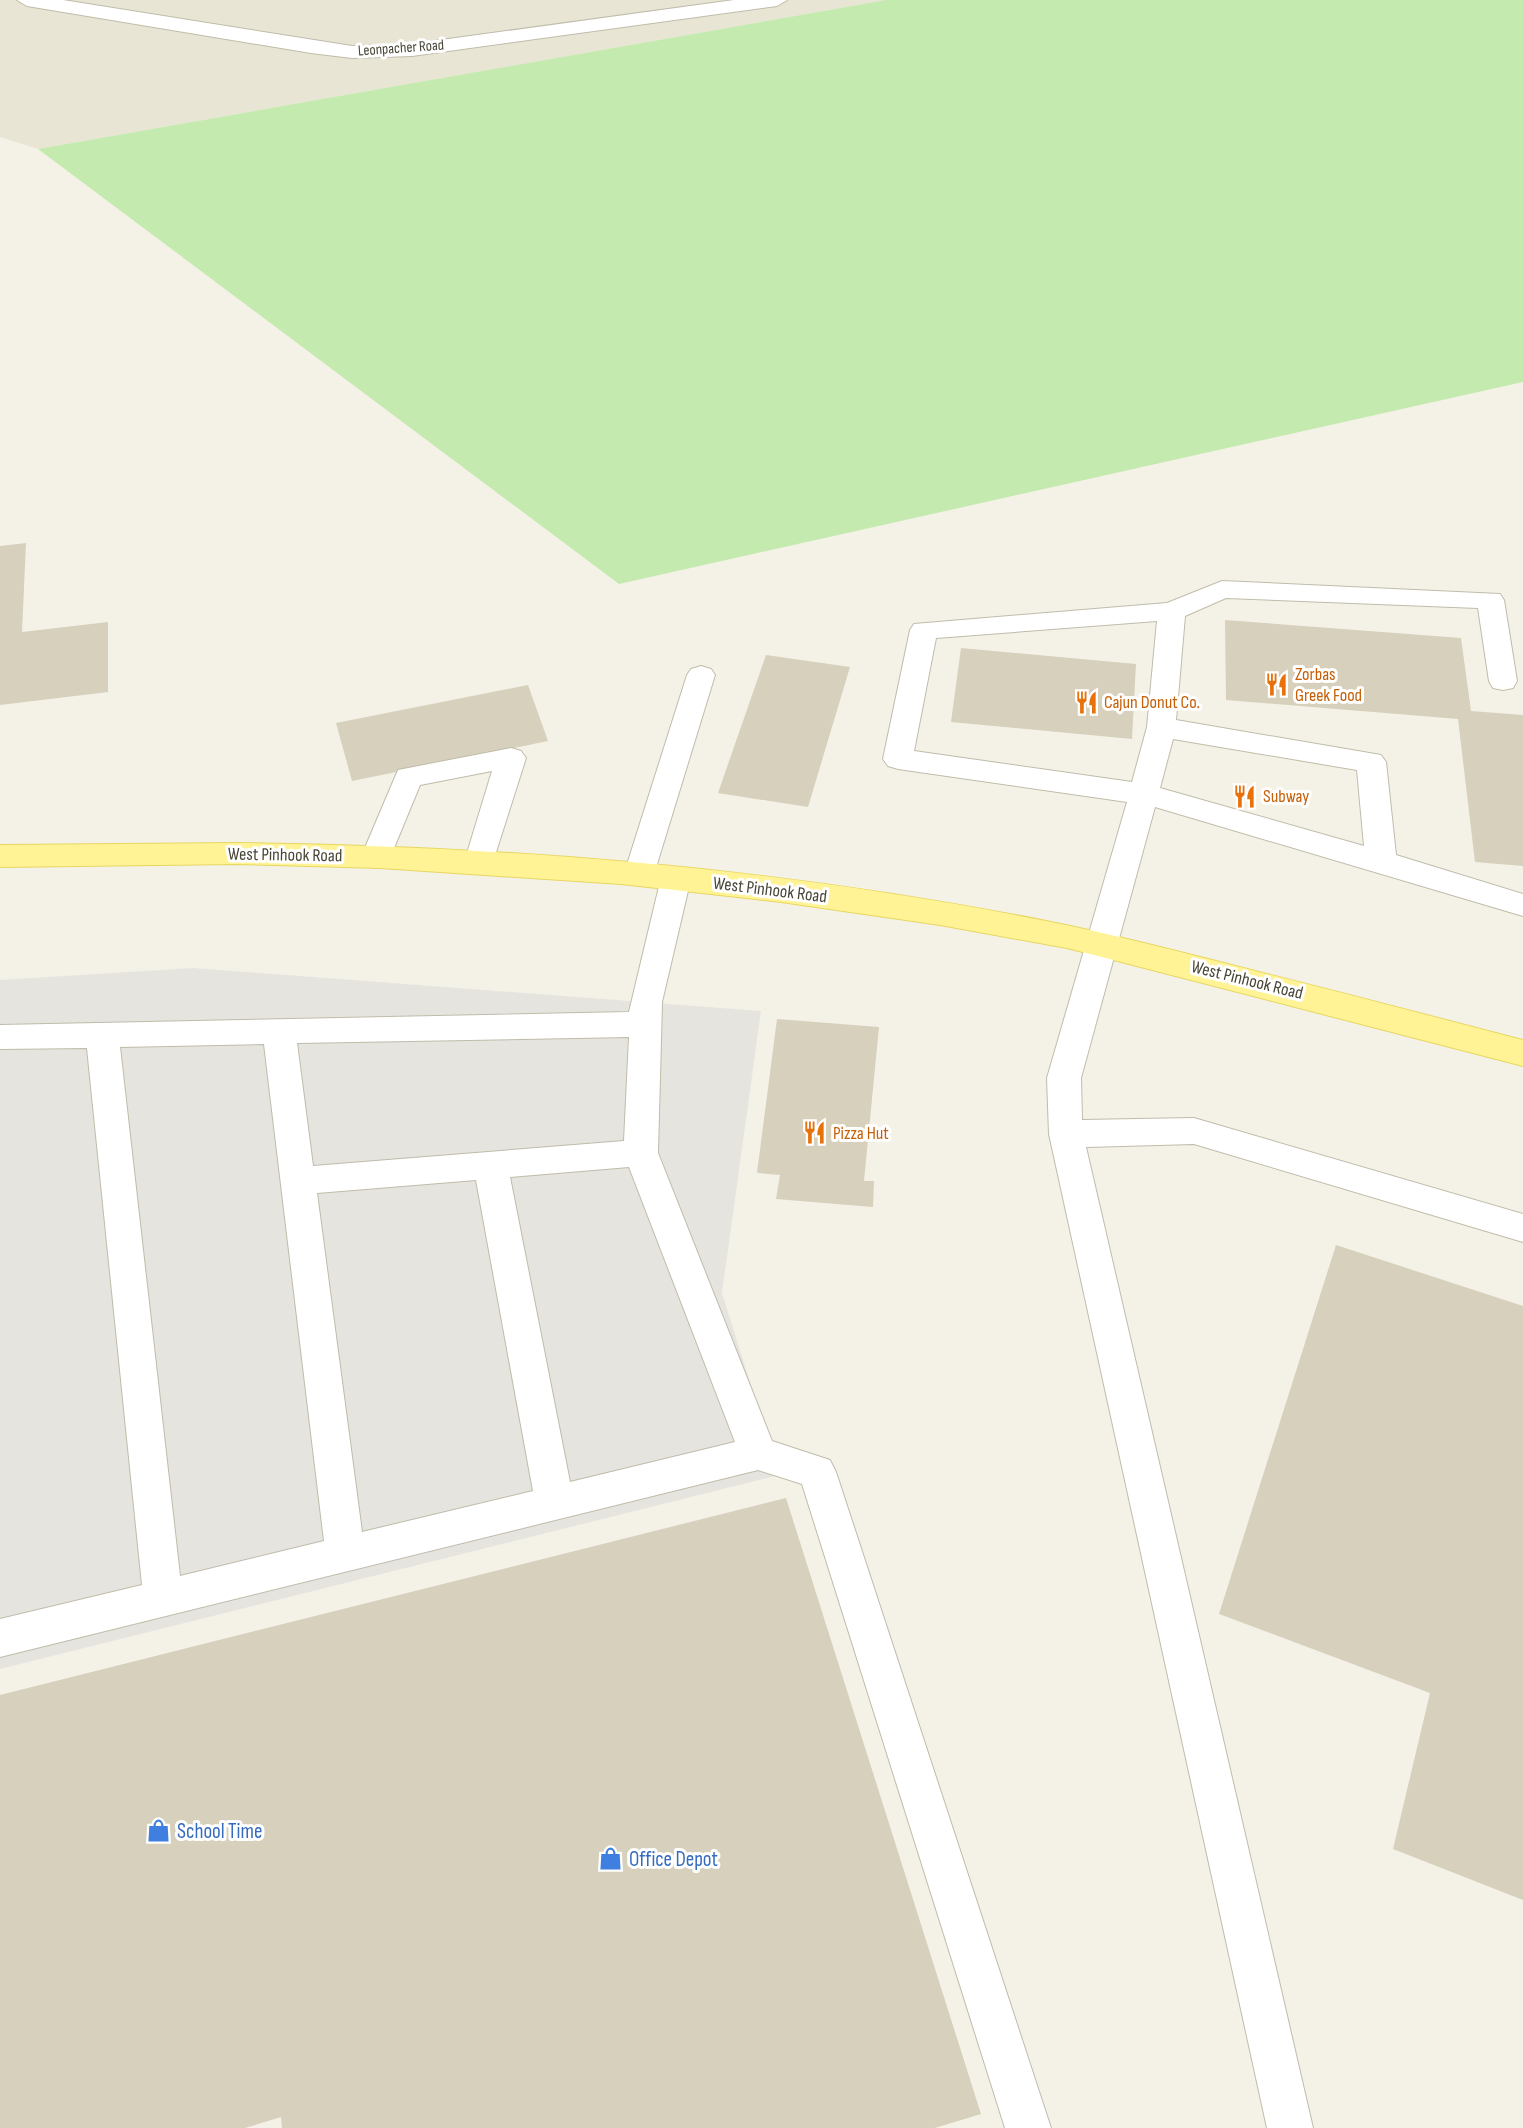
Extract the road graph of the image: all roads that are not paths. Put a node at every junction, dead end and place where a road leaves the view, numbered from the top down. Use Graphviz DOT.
graph roads {
  1 [pos="27,0"];
  2 [pos="777,0"];
  3 [pos="1172,611"];
  4 [pos="701,675"];
  5 [pos="1503,681"];
  6 [pos="1161,727"];
  7 [pos="1144,794"];
  8 [pos="0,856"];
  9 [pos="376,857"];
  10 [pos="1381,861"];
  11 [pos="479,863"];
  12 [pos="639,874"];
  13 [pos="676,878"];
  14 [pos="1523,905"];
  15 [pos="1102,944"];
  16 [pos="646,1024"];
  17 [pos="279,1031"];
  18 [pos="102,1035"];
  19 [pos="0,1037"];
  20 [pos="1523,1053"];
  21 [pos="1066,1134"];
  22 [pos="641,1153"];
  23 [pos="490,1165"];
  24 [pos="297,1181"];
  25 [pos="1523,1228"];
  26 [pos="758,1453"];
  27 [pos="555,1503"];
  28 [pos="345,1554"];
  29 [pos="163,1599"];
  30 [pos="0,1638"];
  31 [pos="1029,2128"];
  32 [pos="1290,2128"];
  1 -- 2 [label="street, Leonpacher Road"];
  3 -- 5 [label="street"];
  3 -- 6 [label="street"];
  3 -- 7 [label="street"];
  4 -- 12 [label="street"];
  6 -- 7 [label="street"];
  6 -- 10 [label="street"];
  7 -- 10 [label="street"];
  7 -- 15 [label="street"];
  8 -- 9 [label="main road, West Pinhook Road"];
  9 -- 11 [label="main road, West Pinhook Road"];
  9 -- 11 [label="street"];
  10 -- 14 [label="street"];
  11 -- 12 [label="main road, West Pinhook Road"];
  12 -- 13 [label="main road, West Pinhook Road"];
  13 -- 15 [label="main road, West Pinhook Road"];
  13 -- 16 [label="street"];
  15 -- 20 [label="main road, West Pinhook Road"];
  15 -- 21 [label="street"];
  16 -- 17 [label="street"];
  16 -- 22 [label="street"];
  17 -- 18 [label="street"];
  17 -- 24 [label="street"];
  18 -- 19 [label="street"];
  18 -- 29 [label="street"];
  21 -- 25 [label="street"];
  21 -- 32 [label="street"];
  22 -- 23 [label="street"];
  22 -- 26 [label="street"];
  23 -- 24 [label="street"];
  23 -- 27 [label="street"];
  24 -- 28 [label="street"];
  26 -- 27 [label="street"];
  26 -- 31 [label="street"];
  27 -- 28 [label="street"];
  28 -- 29 [label="street"];
  29 -- 30 [label="street"];
}
